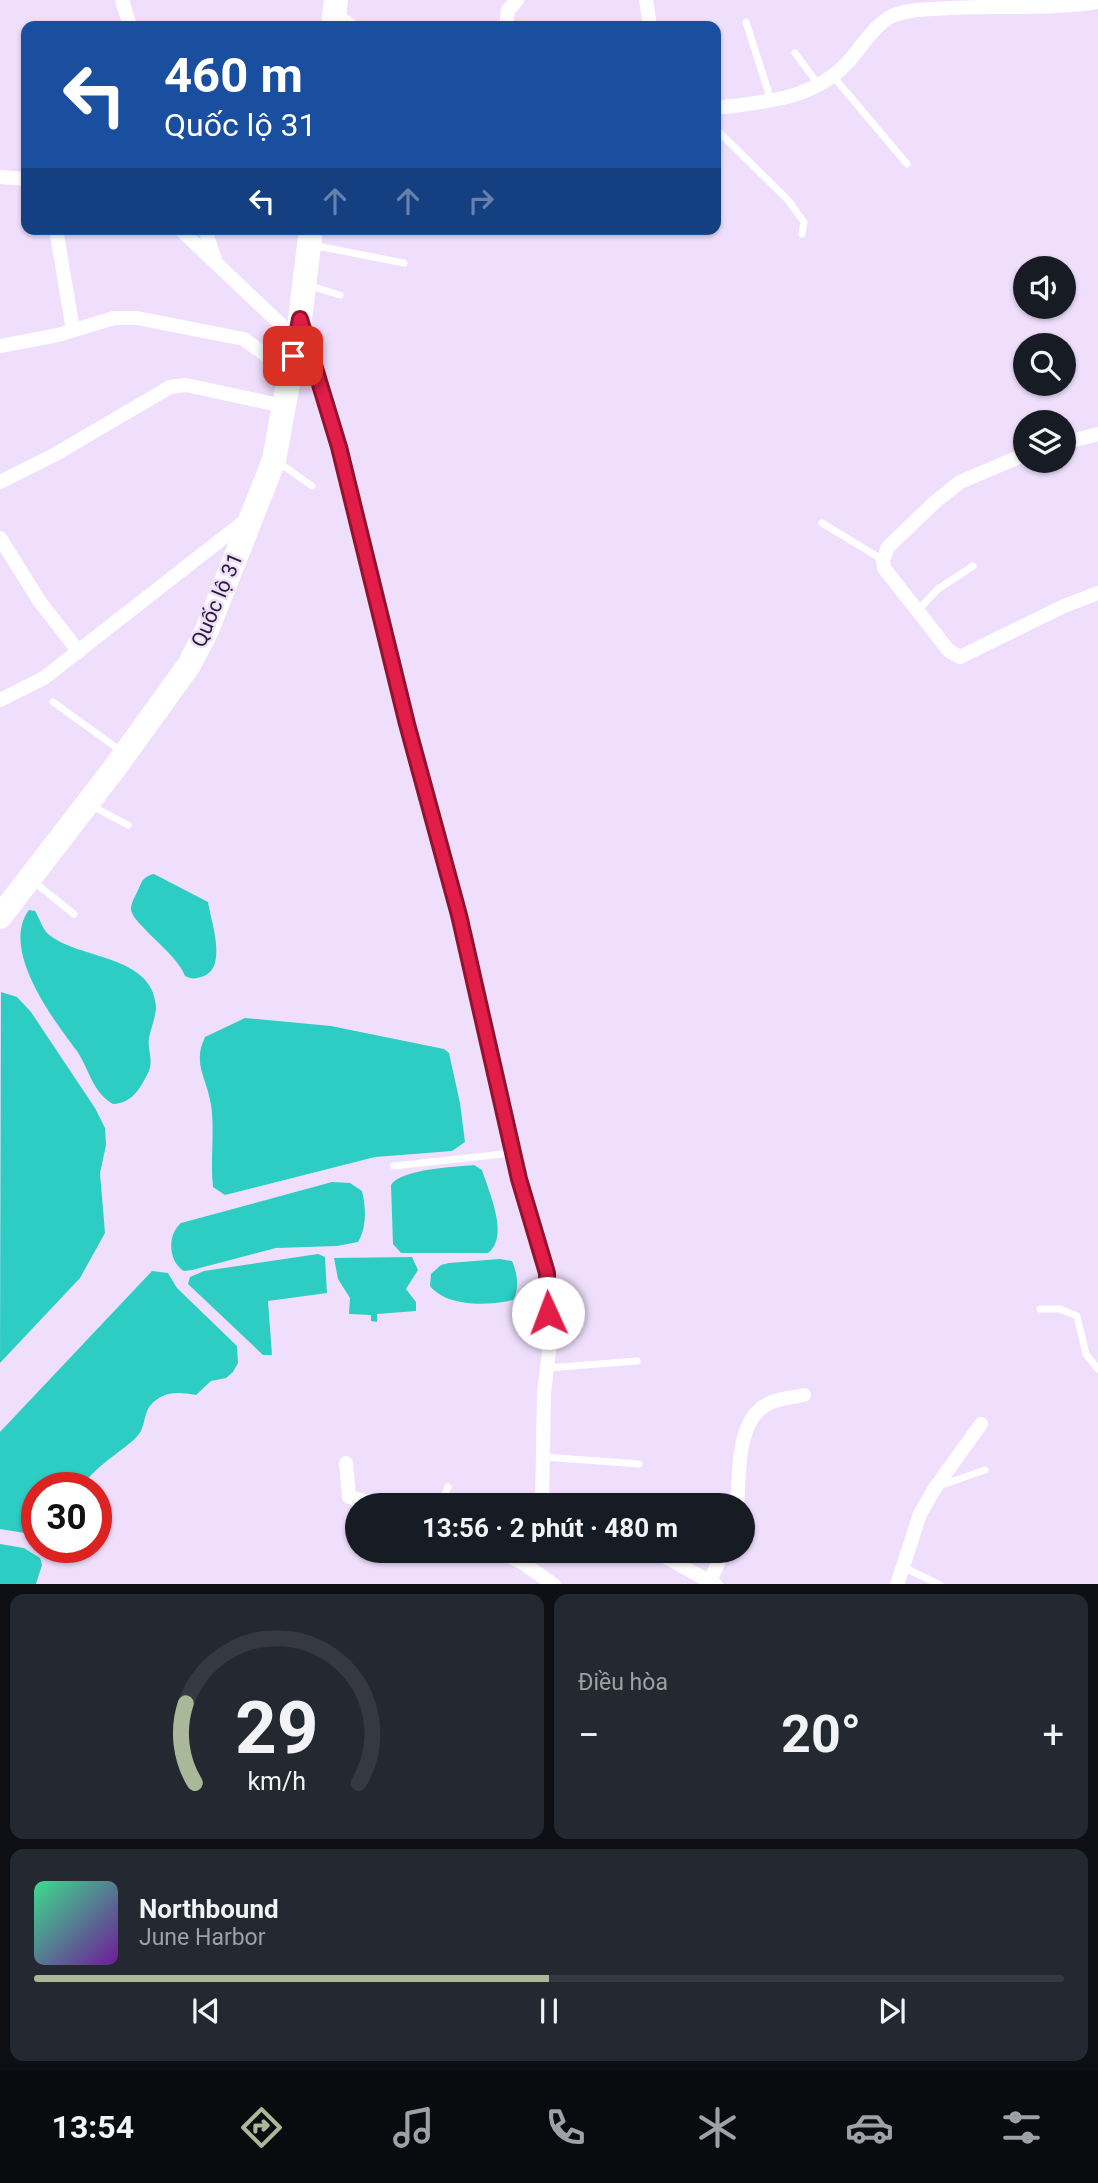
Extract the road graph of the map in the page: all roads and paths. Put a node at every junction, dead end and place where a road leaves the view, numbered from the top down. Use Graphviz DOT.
graph roads {
  1 [pos="122,0"];
  2 [pos="517,0"];
  3 [pos="646,0"];
  4 [pos="1011,2"];
  5 [pos="1098,2"];
  6 [pos="128,21"];
  7 [pos="506,21"];
  8 [pos="649,21"];
  9 [pos="746,22"];
  10 [pos="796,52"];
  11 [pos="833,75"];
  12 [pos="819,85"];
  13 [pos="771,101"];
  14 [pos="721,107"];
  15 [pos="721,134"];
  16 [pos="907,163"];
  17 [pos="0,177"];
  18 [pos="21,179"];
  19 [pos="802,234"];
  20 [pos="58,235"];
  21 [pos="186,235"];
  22 [pos="207,235"];
  23 [pos="311,237"];
  24 [pos="404,263"];
  25 [pos="217,264"];
  26 [pos="304,285"];
  27 [pos="340,295"];
  28 [pos="298,329"];
  29 [pos="74,330"];
  30 [pos="0,346"];
  31 [pos="290,373"];
  32 [pos="284,406"];
  33 [pos="1098,434"];
  34 [pos="1076,440"];
  35 [pos="1013,459"];
  36 [pos="274,460"];
  37 [pos="0,482"];
  38 [pos="312,486"];
  39 [pos="253,514"];
  40 [pos="822,523"];
  41 [pos="0,538"];
  42 [pos="883,560"];
  43 [pos="973,566"];
  44 [pos="1098,593"];
  45 [pos="917,612"];
  46 [pos="79,652"];
  47 [pos="0,700"];
  48 [pos="54,702"];
  49 [pos="124,754"];
  50 [pos="88,803"];
  51 [pos="128,825"];
  52 [pos="30,879"];
  53 [pos="74,914"];
  54 [pos="0,917"];
  55 [pos="513,1153"];
  56 [pos="394,1166"];
  57 [pos="1040,1309"];
  58 [pos="637,1361"];
  59 [pos="547,1368"];
  60 [pos="1098,1369"];
  61 [pos="804,1395"];
  62 [pos="981,1424"];
  63 [pos="544,1457"];
  64 [pos="345,1463"];
  65 [pos="639,1464"];
  66 [pos="985,1470"];
  67 [pos="448,1487"];
  68 [pos="934,1488"];
  69 [pos="349,1493"];
  70 [pos="445,1493"];
  71 [pos="545,1493"];
  72 [pos="738,1493"];
  73 [pos="532,1563"];
  74 [pos="677,1563"];
  75 [pos="720,1563"];
  76 [pos="904,1567"];
  77 [pos="713,1583"];
  78 [pos="554,1584"];
  79 [pos="897,1584"];
  80 [pos="940,1584"];
  1 -- 6 [label="street"];
  2 -- 7 [label="street"];
  3 -- 8 [label="street"];
  4 -- 5 [label="street"];
  4 -- 11 [label="street"];
  9 -- 13 [label="lane"];
  10 -- 12 [label="lane"];
  11 -- 12 [label="street"];
  11 -- 16 [label="lane"];
  12 -- 13 [label="street"];
  13 -- 14 [label="street"];
  15 -- 19 [label="lane"];
  17 -- 18 [label="street"];
  20 -- 29 [label="street"];
  21 -- 25 [label="street"];
  22 -- 25 [label="street"];
  23 -- 24 [label="lane"];
  23 -- 26 [label="highway, Quốc lộ 31"];
  25 -- 28 [label="street"];
  26 -- 27 [label="lane"];
  26 -- 28 [label="highway, Quốc lộ 31"];
  28 -- 31 [label="highway, Quốc lộ 31"];
  28 -- 55 [label="street"];
  29 -- 30 [label="street"];
  29 -- 31 [label="street"];
  31 -- 32 [label="highway, Quốc lộ 31"];
  32 -- 36 [label="highway, Quốc lộ 31"];
  32 -- 37 [label="street"];
  33 -- 34 [label="street"];
  35 -- 42 [label="street"];
  36 -- 38 [label="lane"];
  36 -- 39 [label="highway, Quốc lộ 31"];
  39 -- 46 [label="street"];
  39 -- 49 [label="highway, Quốc lộ 31"];
  40 -- 42 [label="lane"];
  41 -- 46 [label="street"];
  42 -- 45 [label="street"];
  43 -- 45 [label="lane"];
  44 -- 45 [label="street"];
  46 -- 47 [label="street"];
  48 -- 49 [label="lane"];
  49 -- 50 [label="highway, Quốc lộ 31"];
  50 -- 51 [label="lane"];
  50 -- 52 [label="highway, Quốc lộ 31"];
  52 -- 53 [label="lane"];
  52 -- 54 [label="highway, Quốc lộ 31"];
  55 -- 56 [label="lane"];
  55 -- 59 [label="street"];
  57 -- 60 [label="lane"];
  58 -- 59 [label="lane"];
  59 -- 63 [label="street"];
  61 -- 72 [label="street"];
  62 -- 68 [label="street"];
  63 -- 65 [label="lane"];
  63 -- 71 [label="street"];
  64 -- 69 [label="street"];
  66 -- 68 [label="lane"];
  67 -- 70 [label="lane"];
  68 -- 76 [label="street"];
  73 -- 78 [label="street"];
  74 -- 77 [label="street"];
  75 -- 77 [label="street"];
  76 -- 79 [label="street"];
  76 -- 80 [label="lane"];
}
